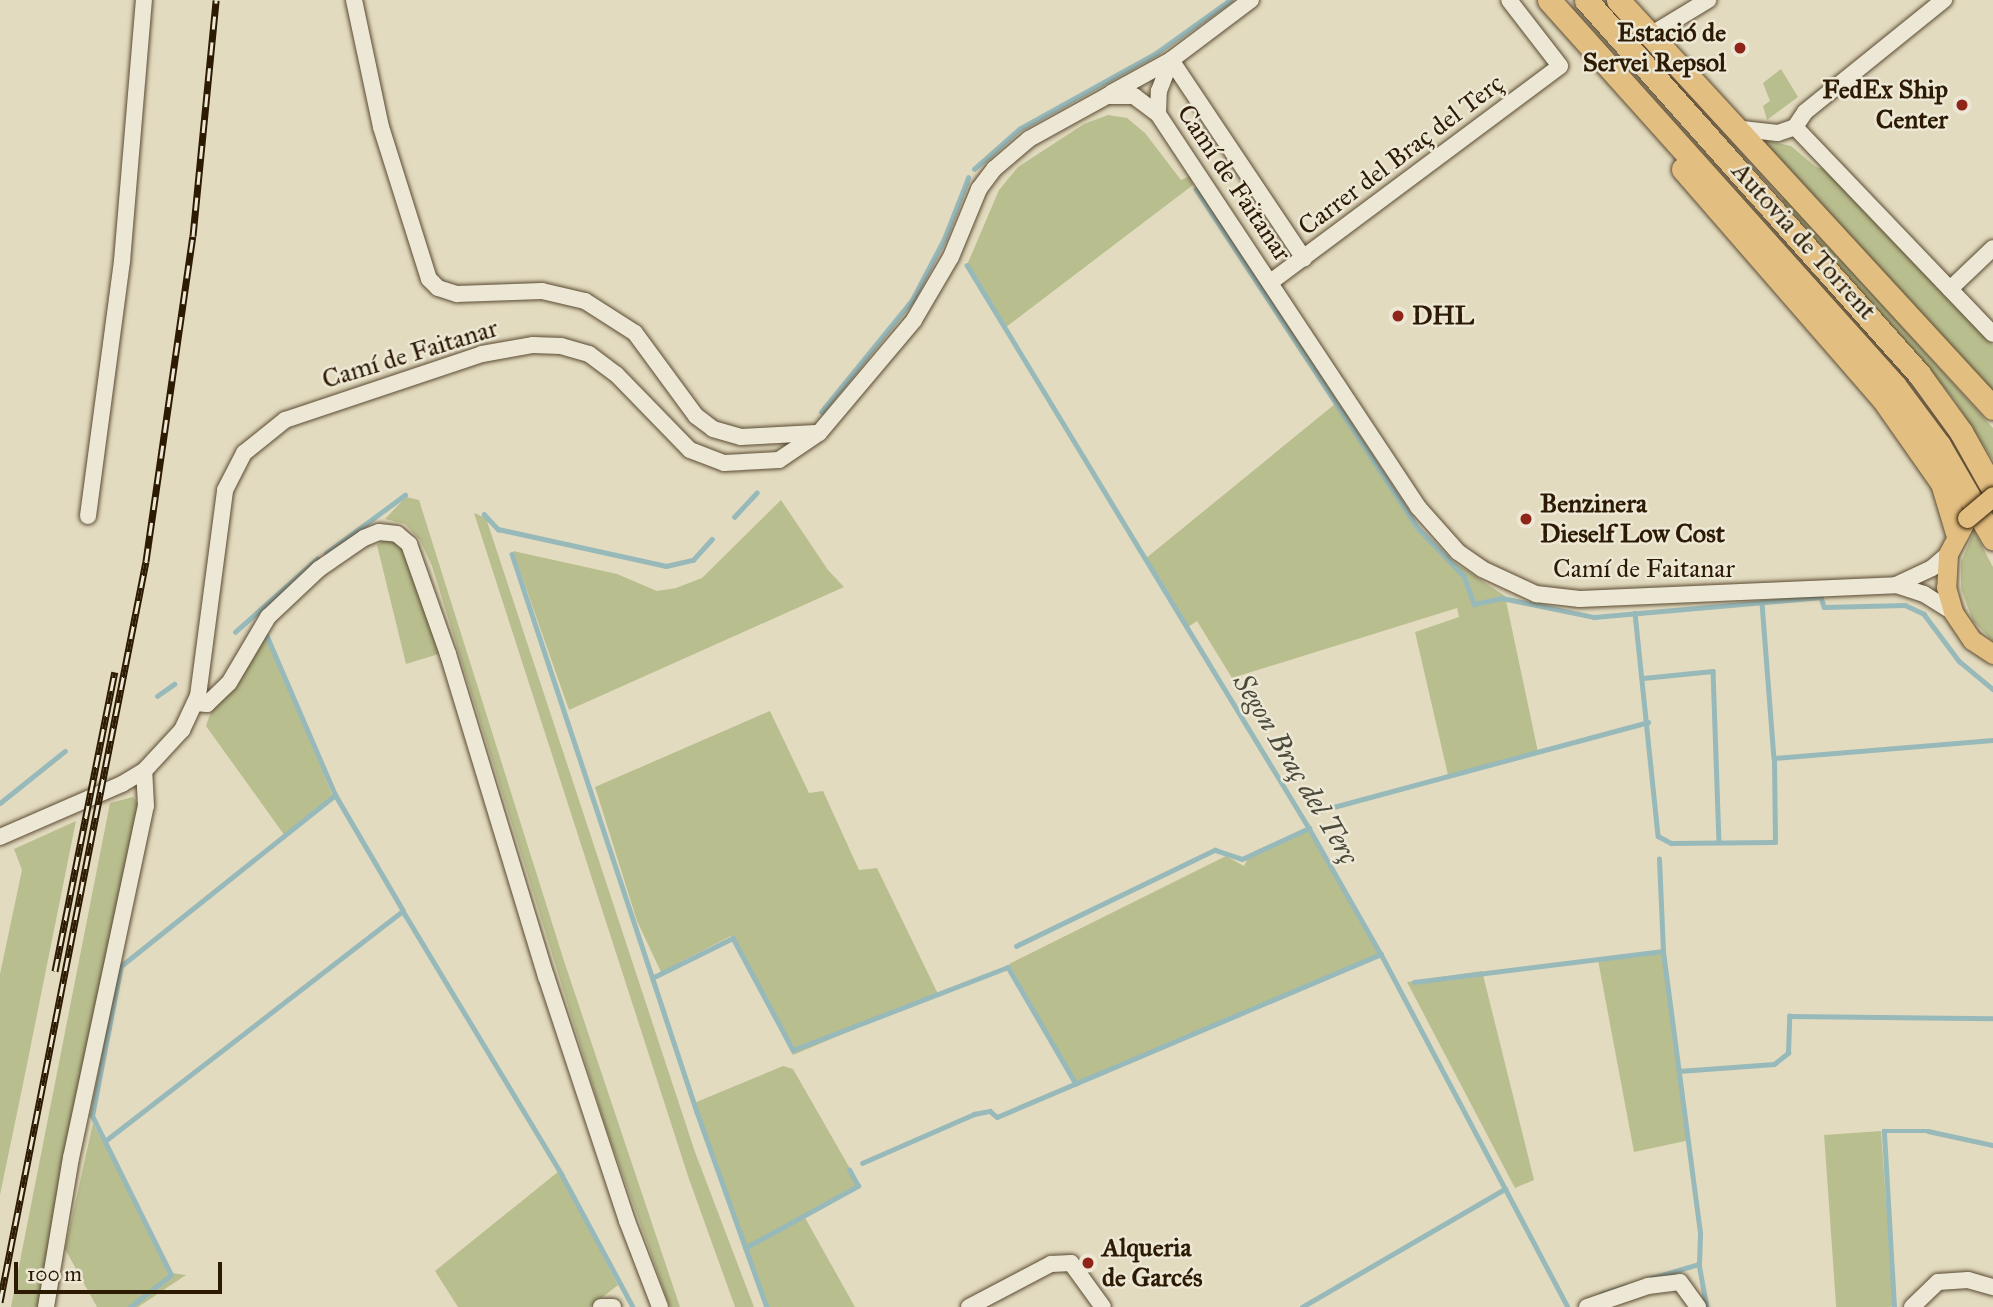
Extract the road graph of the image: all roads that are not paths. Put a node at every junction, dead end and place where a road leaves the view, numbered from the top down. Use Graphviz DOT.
graph roads {
  1 [pos="144,0"];
  2 [pos="354,0"];
  3 [pos="1251,0"];
  4 [pos="1509,0"];
  5 [pos="1548,0"];
  6 [pos="1586,0"];
  7 [pos="1618,0"];
  8 [pos="1708,0"];
  9 [pos="1944,0"];
  10 [pos="1651,34"];
  11 [pos="1171,60"];
  12 [pos="1107,96"];
  13 [pos="1158,114"];
  14 [pos="1732,127"];
  15 [pos="1795,127"];
  16 [pos="1993,248"];
  17 [pos="1304,259"];
  18 [pos="1272,281"];
  19 [pos="1950,289"];
  20 [pos="1993,334"];
  21 [pos="1993,408"];
  22 [pos="819,433"];
  23 [pos="1993,489"];
  24 [pos="1993,496"];
  25 [pos="88,516"];
  26 [pos="1957,535"];
  27 [pos="1993,538"];
  28 [pos="1896,585"];
  29 [pos="1953,612"];
  30 [pos="1993,654"];
  31 [pos="195,703"];
  32 [pos="144,771"];
  33 [pos="0,837"];
  34 [pos="1993,1287"];
  35 [pos="46,1307"];
  36 [pos="601,1307"];
  37 [pos="613,1307"];
  38 [pos="660,1307"];
  39 [pos="969,1307"];
  40 [pos="1104,1307"];
  41 [pos="1587,1307"];
  42 [pos="1698,1307"];
  43 [pos="1912,1307"];
  1 -- 25 [label="street"];
  2 -- 22 [label="street"];
  3 -- 11 [label="street"];
  4 -- 17 [label="street, Carrer del Braç del Terç"];
  5 -- 26 [label="highway"];
  5 -- 27 [label="highway, Autovia de Torrent"];
  6 -- 23 [label="highway, Autovia de Torrent"];
  7 -- 10 [label="highway"];
  8 -- 10 [label="street"];
  9 -- 15 [label="street"];
  10 -- 14 [label="highway"];
  11 -- 12 [label="street"];
  11 -- 13 [label="street"];
  11 -- 17 [label="street, Camí de Faitanar"];
  12 -- 13 [label="street, Camí de Faitanar"];
  12 -- 22 [label="street, Camí de Faitanar"];
  13 -- 18 [label="street, Camí de Faitanar"];
  14 -- 15 [label="street"];
  14 -- 21 [label="highway"];
  15 -- 19 [label="street"];
  16 -- 19 [label="street"];
  17 -- 18 [label="street, Carrer del Braç del Terç"];
  18 -- 28 [label="street, Camí de Faitanar"];
  19 -- 20 [label="street"];
  22 -- 31 [label="street, Camí de Faitanar"];
  24 -- 26 [label="main road, bridge"];
  26 -- 28 [label="street, Camí de Faitanar"];
  26 -- 29 [label="main road"];
  28 -- 29 [label="street, Camí de Faitanar"];
  29 -- 30 [label="main road"];
  31 -- 32 [label="street, Camí de Faitanar"];
  31 -- 38 [label="street"];
  32 -- 33 [label="street, Camí de Faitanar"];
  32 -- 35 [label="street"];
  34 -- 43 [label="street"];
  36 -- 37 [label="street"];
  39 -- 40 [label="street"];
  41 -- 42 [label="street"];
}
